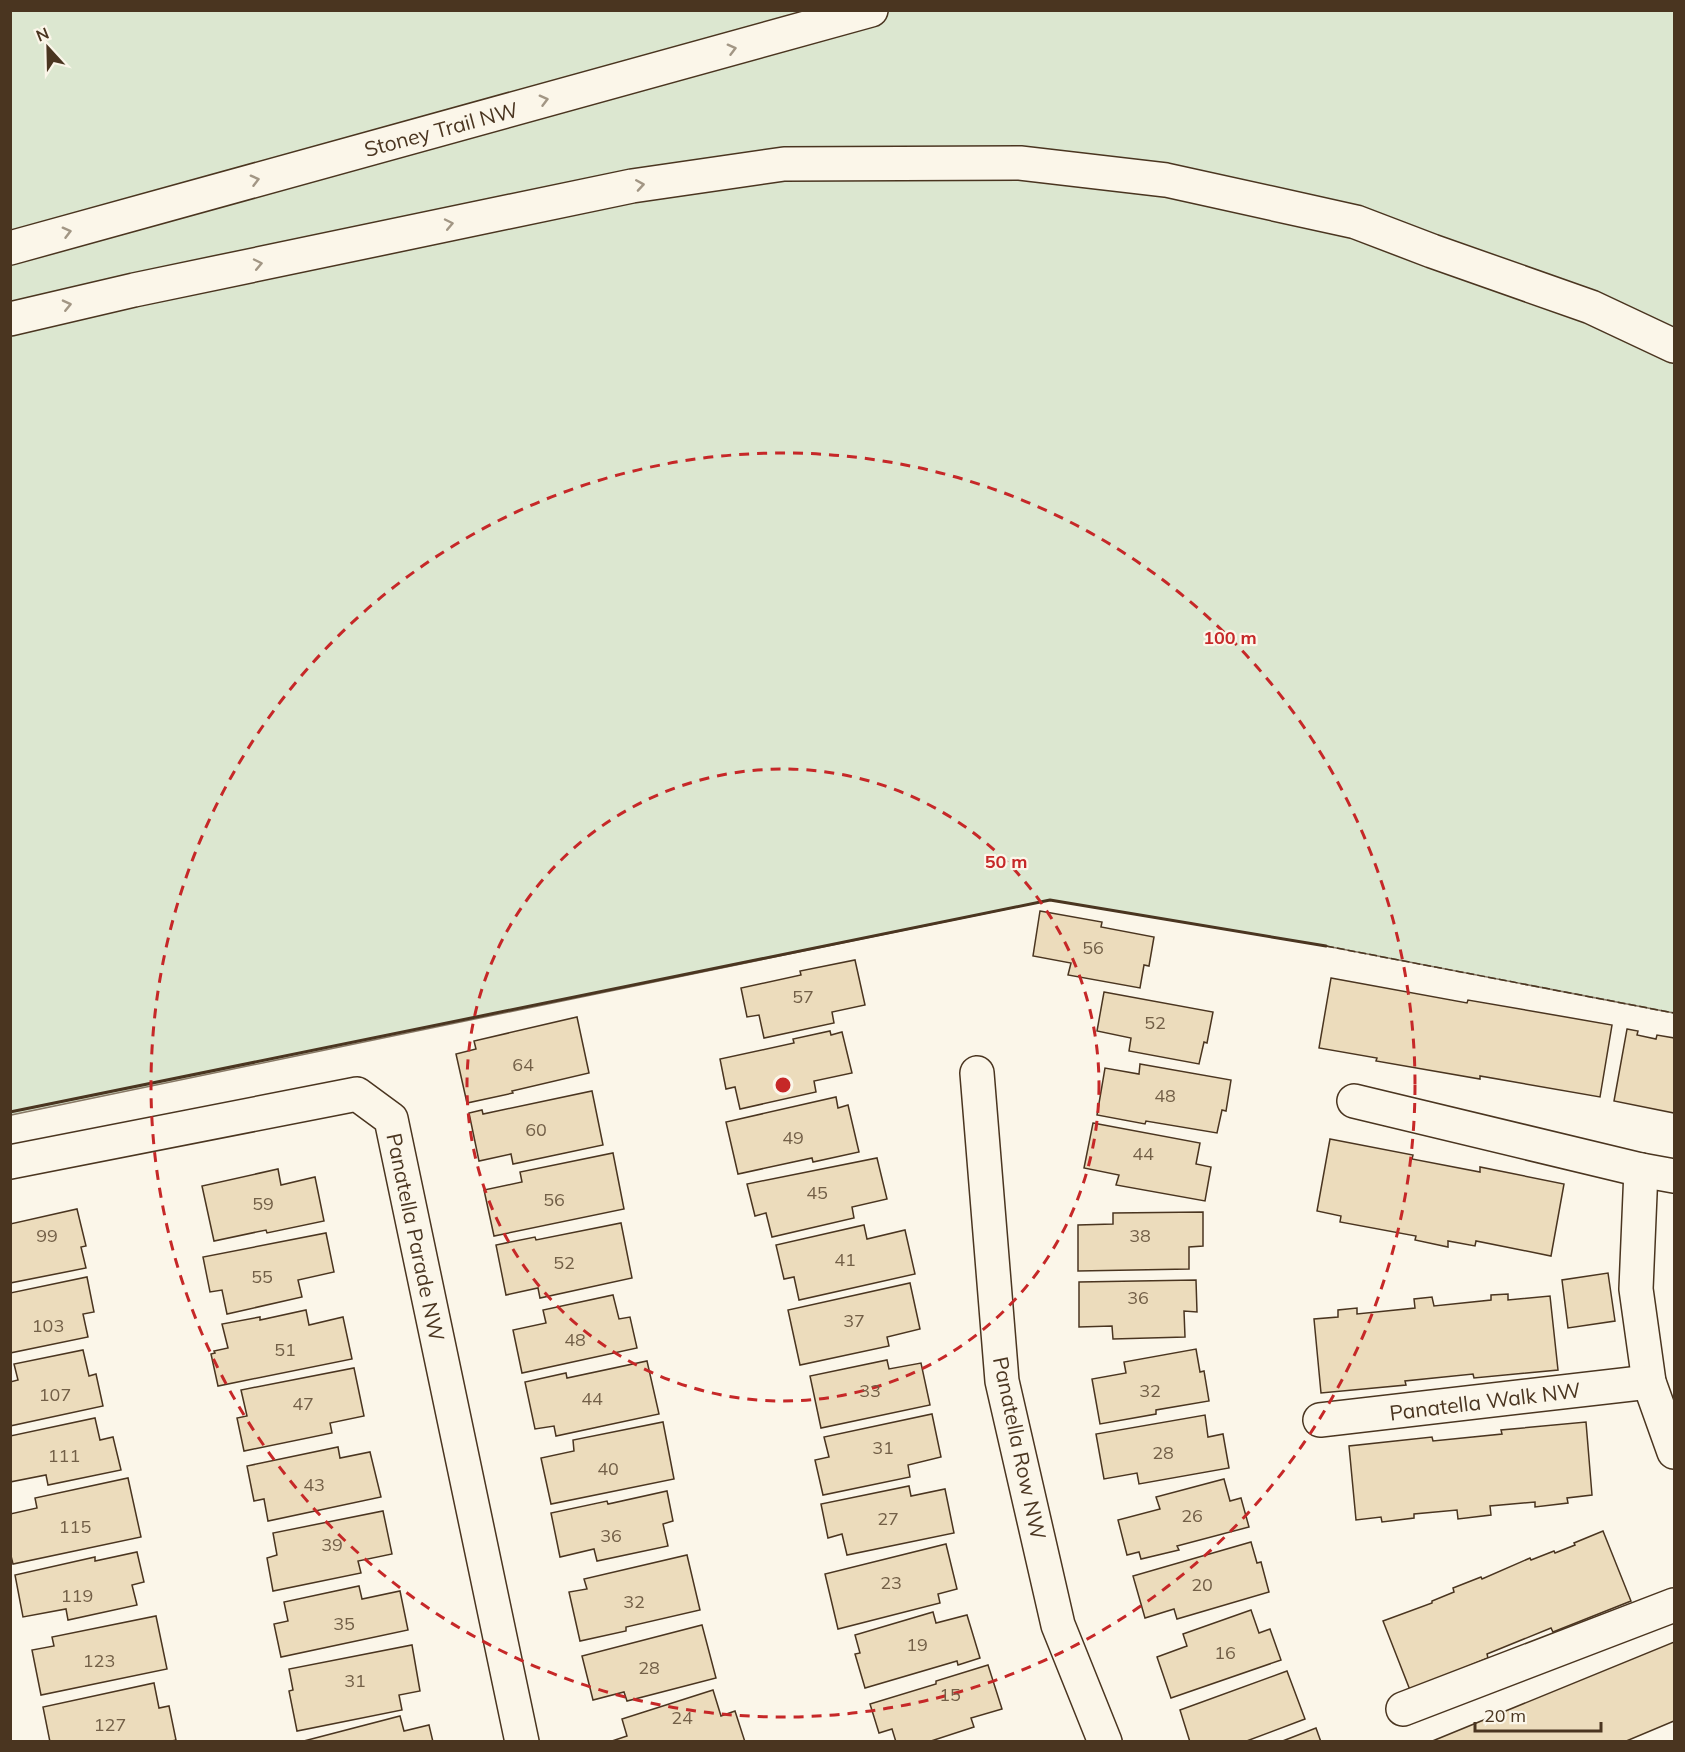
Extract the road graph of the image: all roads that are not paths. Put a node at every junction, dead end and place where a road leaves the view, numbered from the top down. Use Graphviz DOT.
graph roads {
  1 [pos="871,10"];
  2 [pos="10,248"];
  3 [pos="10,319"];
  4 [pos="1674,346"];
  5 [pos="977,1073"];
  6 [pos="1354,1101"];
  7 [pos="10,1162"];
  8 [pos="1641,1170"];
  9 [pos="1674,1176"];
  10 [pos="1649,1382"];
  11 [pos="1320,1420"];
  12 [pos="1674,1452"];
  13 [pos="1674,1605"];
  14 [pos="1403,1708"];
  15 [pos="522,1742"];
  16 [pos="1105,1742"];
  2 -- 1 [label="main road, Stoney Trail NW, one-way"];
  3 -- 4 [label="main road, one-way"];
  5 -- 16 [label="main road, Panatella Row NW"];
  6 -- 8 [label="main road"];
  7 -- 15 [label="main road, Panatella Parade NW"];
  8 -- 9 [label="main road"];
  8 -- 10 [label="main road"];
  10 -- 11 [label="main road, Panatella Walk NW"];
  10 -- 12 [label="main road"];
  13 -- 14 [label="main road"];
}
